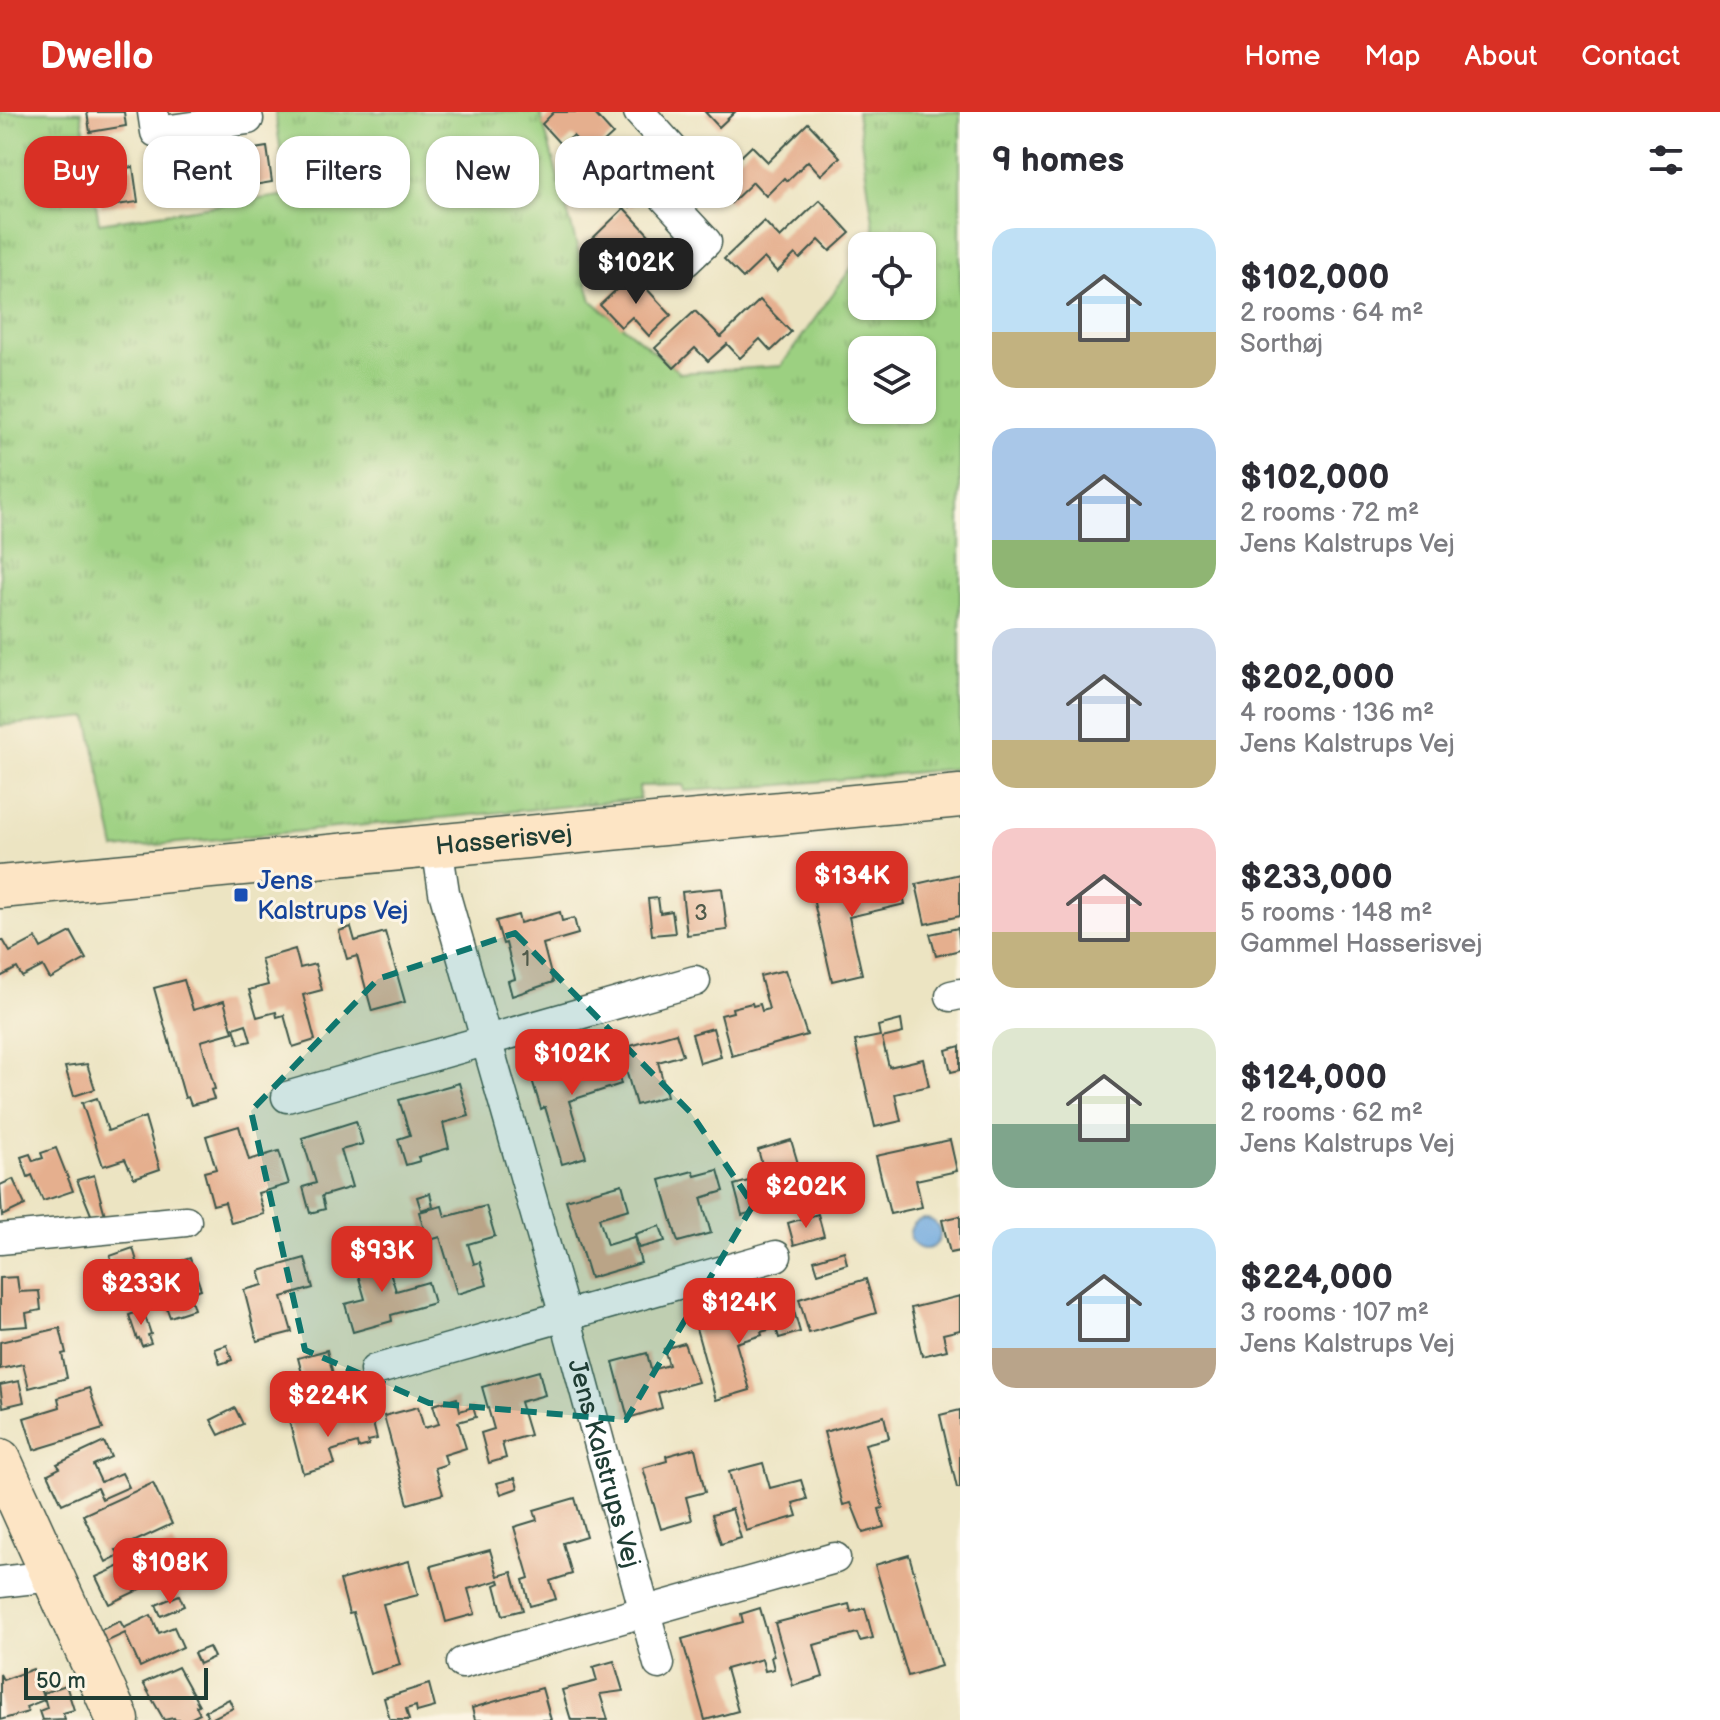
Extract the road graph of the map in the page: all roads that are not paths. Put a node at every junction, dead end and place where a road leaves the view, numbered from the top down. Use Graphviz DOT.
graph roads {
  1 [pos="153,112"];
  2 [pos="639,112"];
  3 [pos="248,119"];
  4 [pos="686,261"];
  5 [pos="960,796"];
  6 [pos="437,846"];
  7 [pos="0,887"];
  8 [pos="695,981"];
  9 [pos="486,1041"];
  10 [pos="287,1097"];
  11 [pos="186,1221"];
  12 [pos="0,1239"];
  13 [pos="776,1256"];
  14 [pos="565,1316"];
  15 [pos="375,1370"];
  16 [pos="0,1460"];
  17 [pos="835,1558"];
  18 [pos="52,1576"];
  19 [pos="0,1582"];
  20 [pos="645,1612"];
  21 [pos="462,1663"];
  22 [pos="659,1664"];
  23 [pos="118,1720"];
  1 -- 3 [label="street"];
  2 -- 4 [label="street"];
  5 -- 6 [label="street, Hasserisvej"];
  6 -- 7 [label="street, Hasserisvej"];
  6 -- 9 [label="street, Jens Kalstrups Vej"];
  8 -- 9 [label="street"];
  9 -- 10 [label="street"];
  9 -- 14 [label="street, Jens Kalstrups Vej"];
  11 -- 12 [label="street"];
  13 -- 14 [label="street"];
  14 -- 15 [label="street"];
  14 -- 20 [label="street, Jens Kalstrups Vej"];
  16 -- 18 [label="street"];
  17 -- 20 [label="street"];
  18 -- 19 [label="street"];
  18 -- 23 [label="street"];
  20 -- 21 [label="street"];
  20 -- 22 [label="street, Jens Kalstrups Vej"];
}
